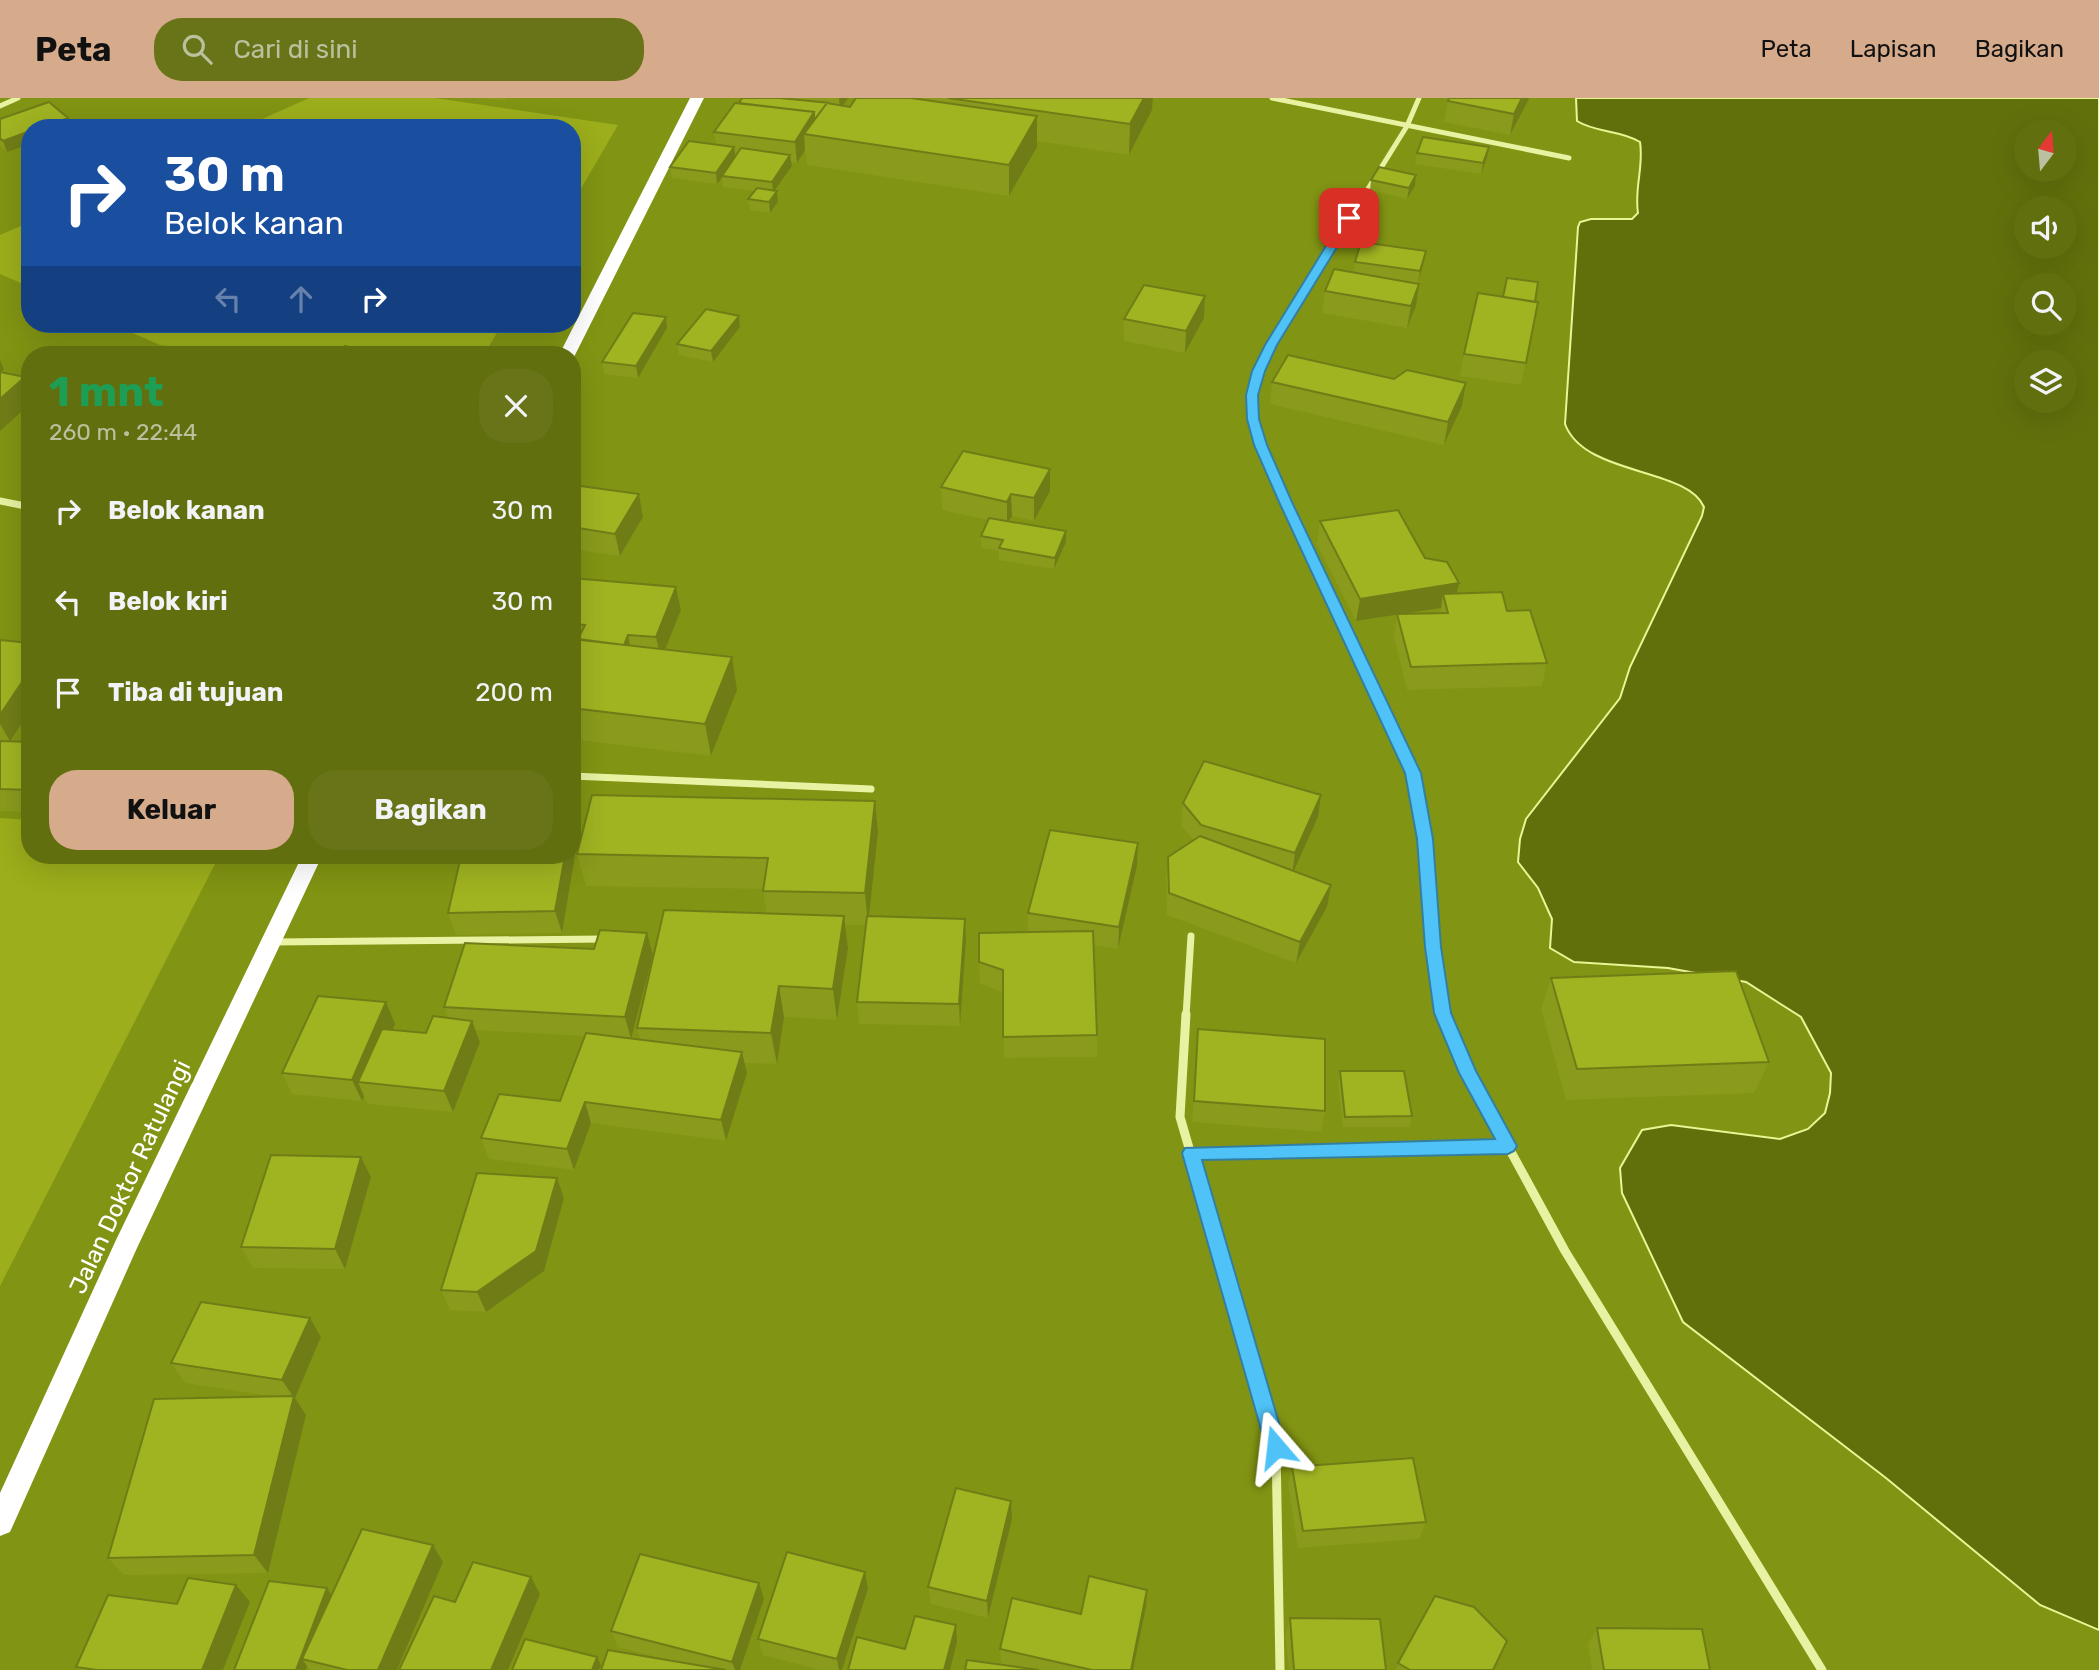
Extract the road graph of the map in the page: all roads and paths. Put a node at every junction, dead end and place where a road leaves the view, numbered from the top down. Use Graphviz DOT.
graph roads {
  1 [pos="18,98"];
  2 [pos="697,98"];
  3 [pos="1272,98"];
  4 [pos="1419,98"];
  5 [pos="0,106"];
  6 [pos="1407,126"];
  7 [pos="1569,159"];
  8 [pos="581,327"];
  9 [pos="0,501"];
  10 [pos="21,505"];
  11 [pos="581,776"];
  12 [pos="871,789"];
  13 [pos="308,864"];
  14 [pos="1191,936"];
  15 [pos="617,939"];
  16 [pos="273,942"];
  17 [pos="1508,1146"];
  18 [pos="1191,1153"];
  19 [pos="0,1523"];
  20 [pos="1280,1670"];
  21 [pos="1822,1670"];
  1 -- 5 [label="street"];
  2 -- 8 [label="highway"];
  3 -- 6 [label="street"];
  4 -- 6 [label="street"];
  6 -- 7 [label="street"];
  6 -- 17 [label="street"];
  9 -- 10 [label="street"];
  11 -- 12 [label="street"];
  13 -- 16 [label="highway, Jalan Doktor Ratulangi"];
  14 -- 18 [label="street"];
  15 -- 16 [label="street"];
  16 -- 19 [label="highway, Jalan Doktor Ratulangi"];
  17 -- 18 [label="street"];
  17 -- 21 [label="street"];
  18 -- 20 [label="street"];
}
